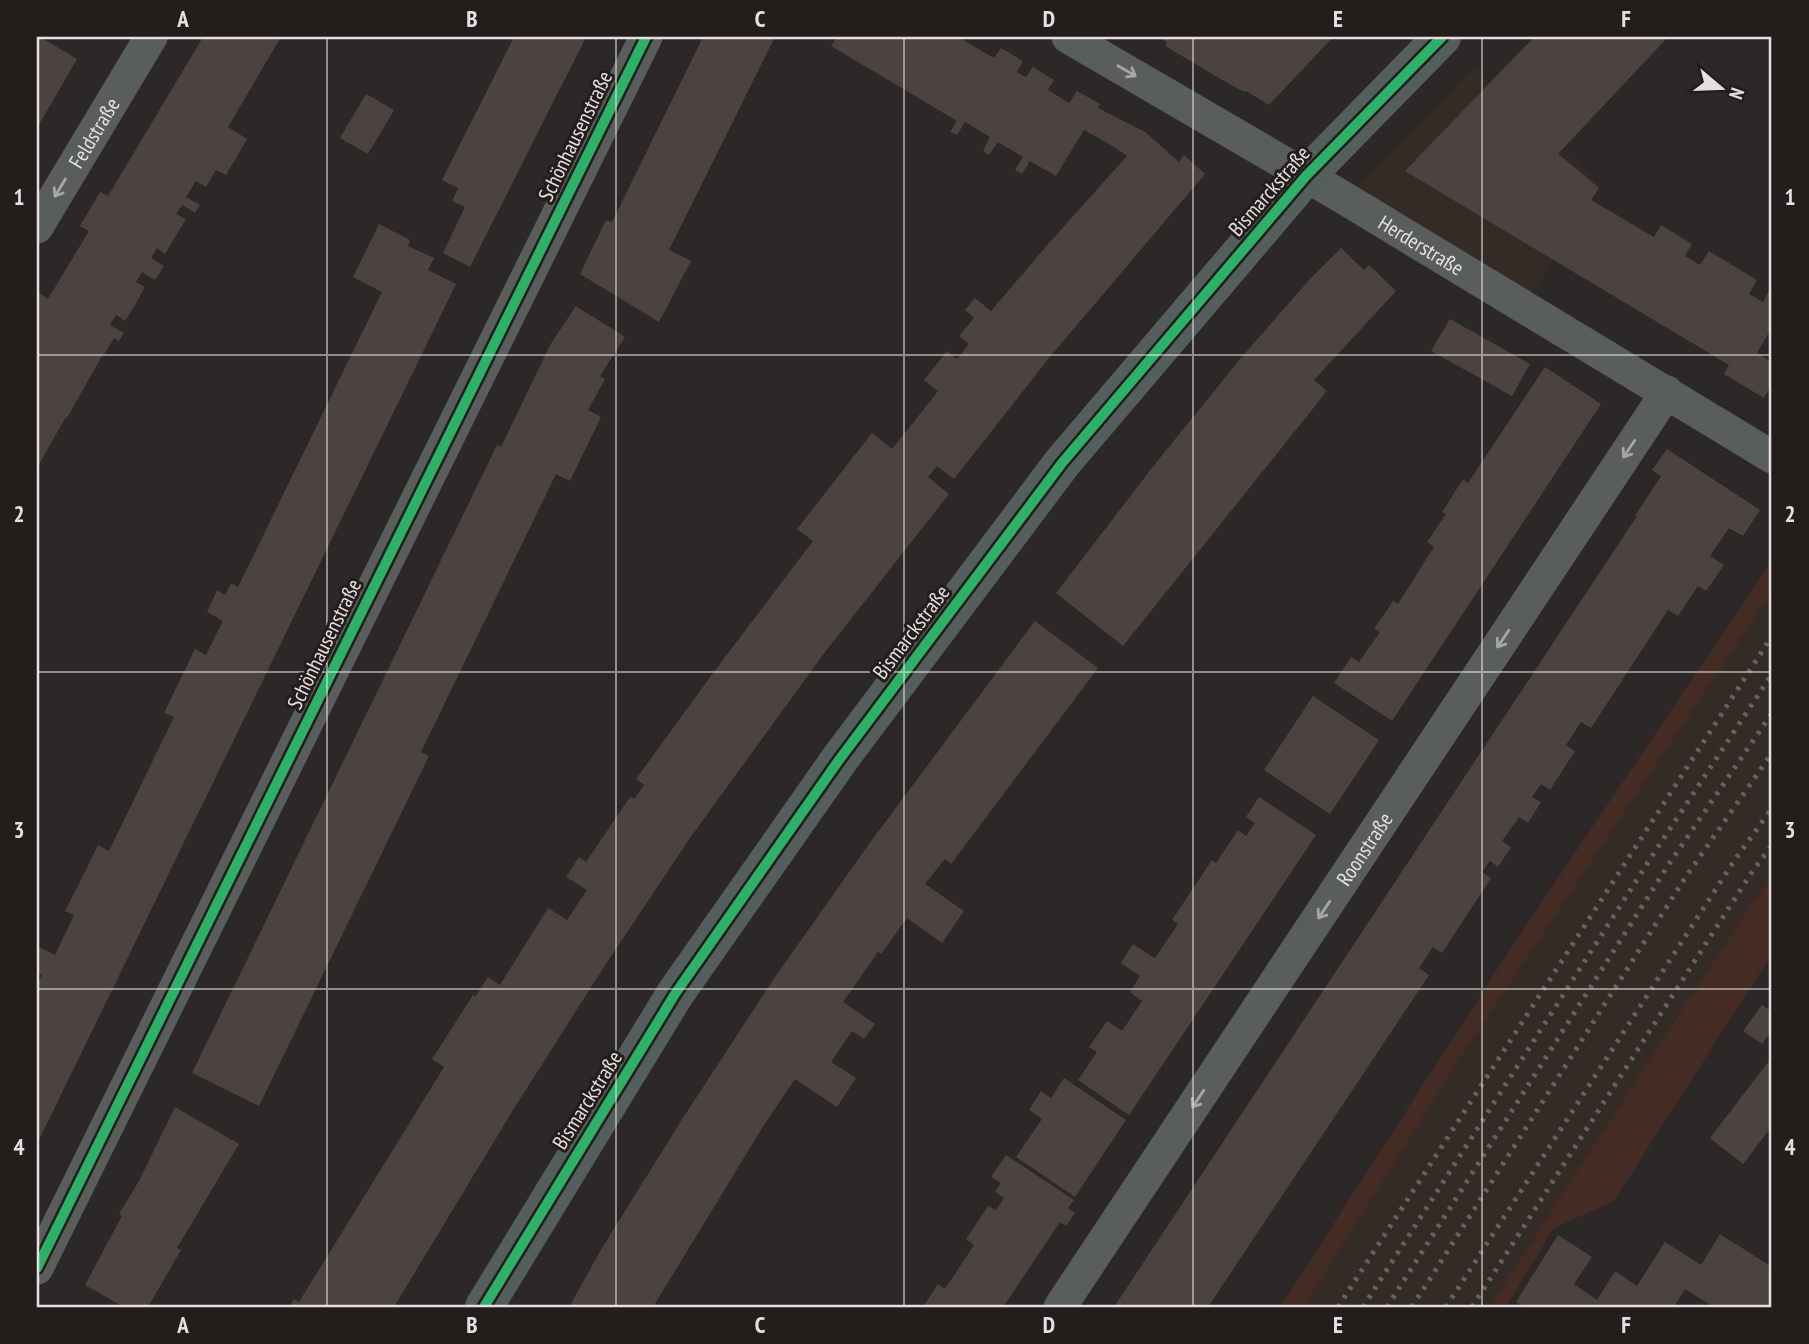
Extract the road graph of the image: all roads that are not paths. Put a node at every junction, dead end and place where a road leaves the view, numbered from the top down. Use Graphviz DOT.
graph roads {
  1 [pos="646,37"];
  2 [pos="1069,37"];
  3 [pos="1442,37"];
  4 [pos="143,39"];
  5 [pos="1306,176"];
  6 [pos="37,228"];
  7 [pos="1667,392"];
  8 [pos="1772,457"];
  9 [pos="37,1269"];
  10 [pos="484,1307"];
  11 [pos="1060,1307"];
  1 -- 9 [label="street, Schönhausenstraße"];
  2 -- 5 [label="street, Herderstraße, one-way"];
  3 -- 5 [label="main road, Bismarckstraße"];
  4 -- 6 [label="street, Feldstraße, one-way"];
  5 -- 7 [label="street, Herderstraße"];
  5 -- 10 [label="main road, Bismarckstraße"];
  7 -- 8 [label="street, Herderstraße"];
  7 -- 11 [label="street, Roonstraße, one-way"];
}
